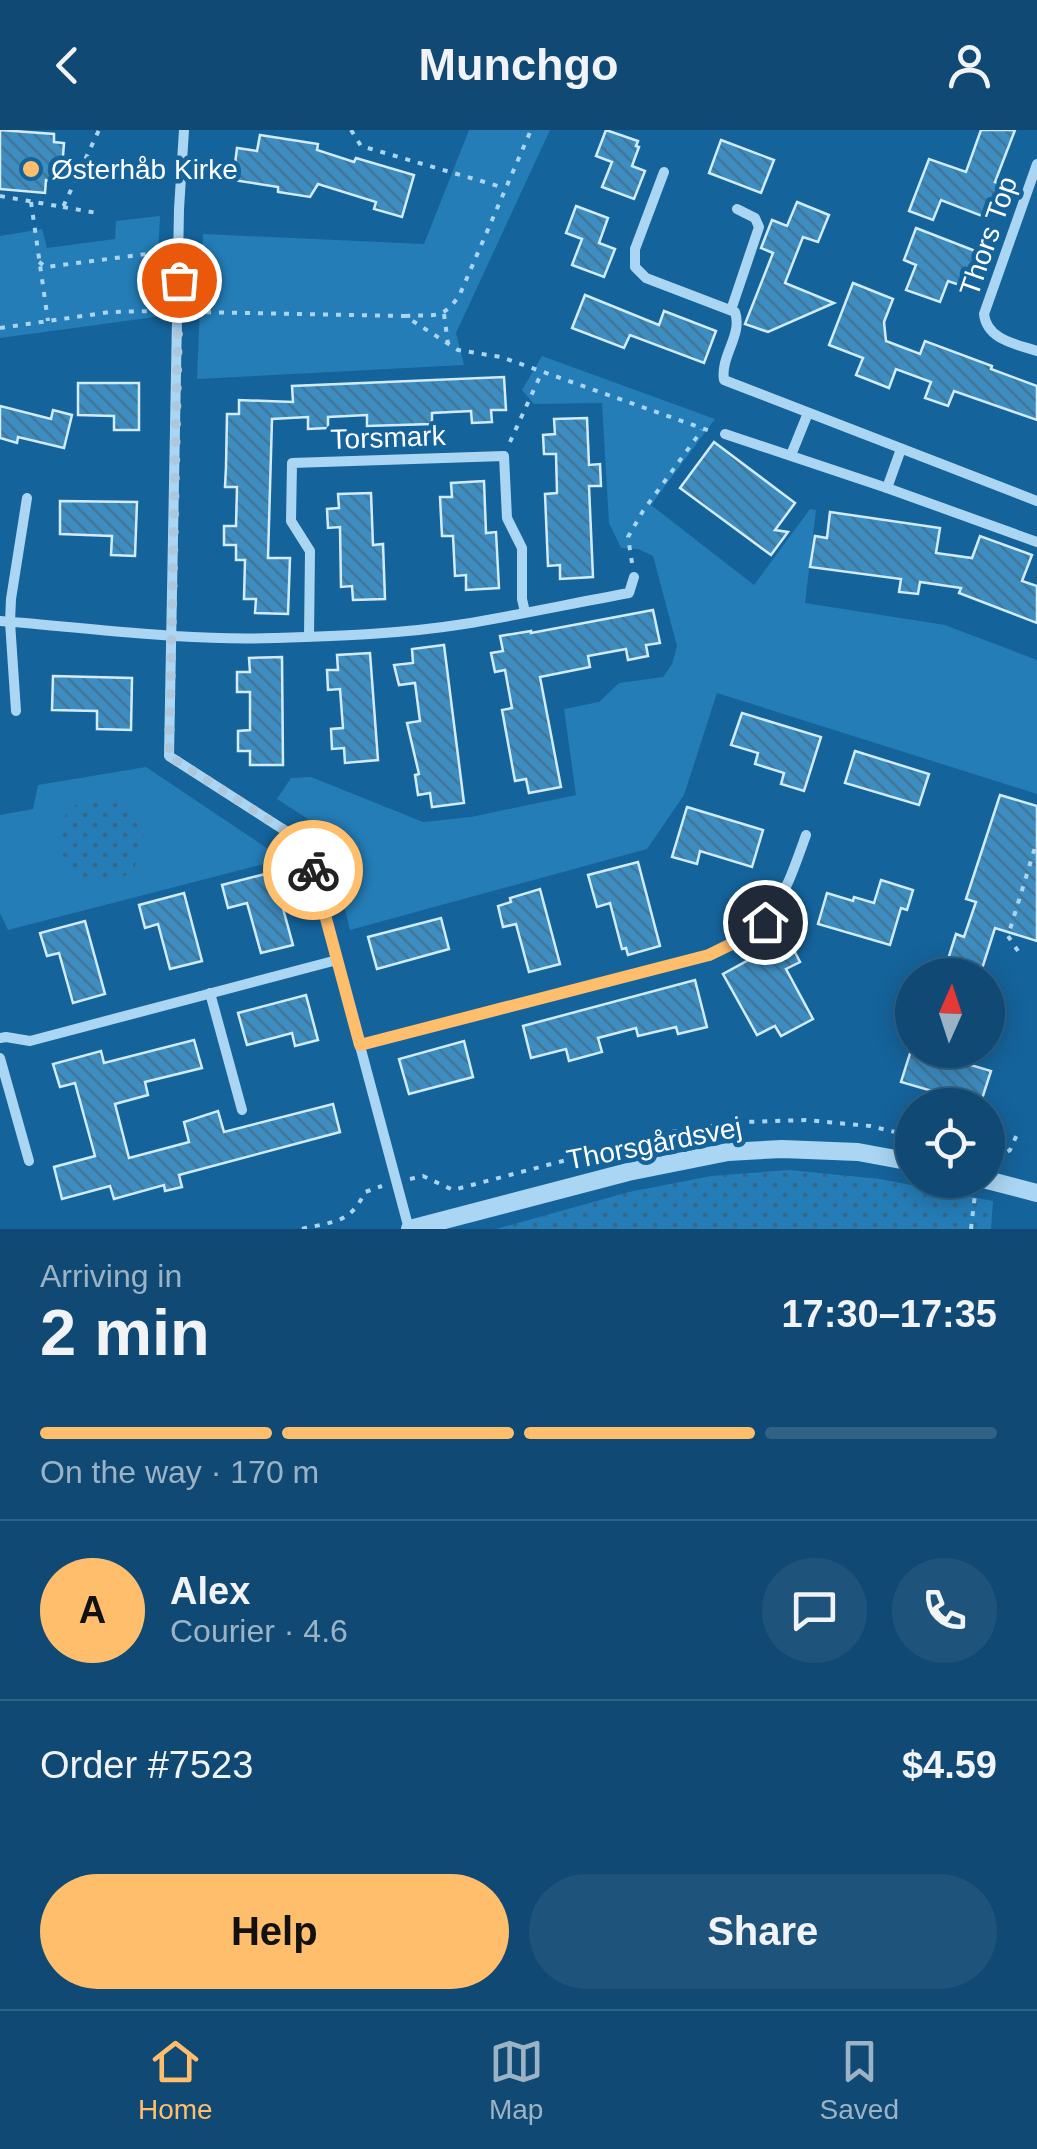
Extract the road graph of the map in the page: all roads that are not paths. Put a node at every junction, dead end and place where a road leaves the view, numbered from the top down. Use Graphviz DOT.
graph roads {
  1 [pos="184,130"];
  2 [pos="1037,164"];
  3 [pos="664,172"];
  4 [pos="737,209"];
  5 [pos="731,310"];
  6 [pos="1037,351"];
  7 [pos="808,413"];
  8 [pos="725,434"];
  9 [pos="901,449"];
  10 [pos="791,456"];
  11 [pos="887,488"];
  12 [pos="27,498"];
  13 [pos="1037,502"];
  14 [pos="1037,542"];
  15 [pos="634,577"];
  16 [pos="525,612"];
  17 [pos="5,622"];
  18 [pos="172,636"];
  19 [pos="309,636"];
  20 [pos="16,711"];
  21 [pos="806,835"];
  22 [pos="336,960"];
  23 [pos="210,992"];
  24 [pos="0,1038"];
  25 [pos="360,1045"];
  26 [pos="0,1058"];
  27 [pos="242,1110"];
  28 [pos="895,1159"];
  29 [pos="28,1161"];
  30 [pos="1005,1185"];
  31 [pos="1037,1194"];
  32 [pos="409,1229"];
  1 -- 18 [label="street"];
  2 -- 6 [label="street, Thors Top"];
  3 -- 5 [label="street"];
  4 -- 5 [label="street"];
  5 -- 7 [label="street"];
  7 -- 9 [label="street"];
  7 -- 10 [label="street"];
  8 -- 10 [label="street"];
  9 -- 11 [label="street"];
  9 -- 13 [label="street"];
  10 -- 11 [label="street"];
  11 -- 14 [label="street"];
  12 -- 17 [label="street"];
  15 -- 16 [label="street"];
  16 -- 19 [label="street"];
  16 -- 19 [label="street, Torsmark"];
  17 -- 18 [label="street"];
  17 -- 20 [label="street"];
  18 -- 19 [label="street"];
  18 -- 22 [label="street"];
  21 -- 25 [label="street"];
  22 -- 23 [label="street"];
  22 -- 25 [label="street"];
  23 -- 24 [label="street"];
  23 -- 27 [label="street"];
  25 -- 32 [label="street"];
  26 -- 29 [label="street"];
  28 -- 32 [label="street, Thorsgårdsvej"];
  30 -- 31 [label="street"];
}
